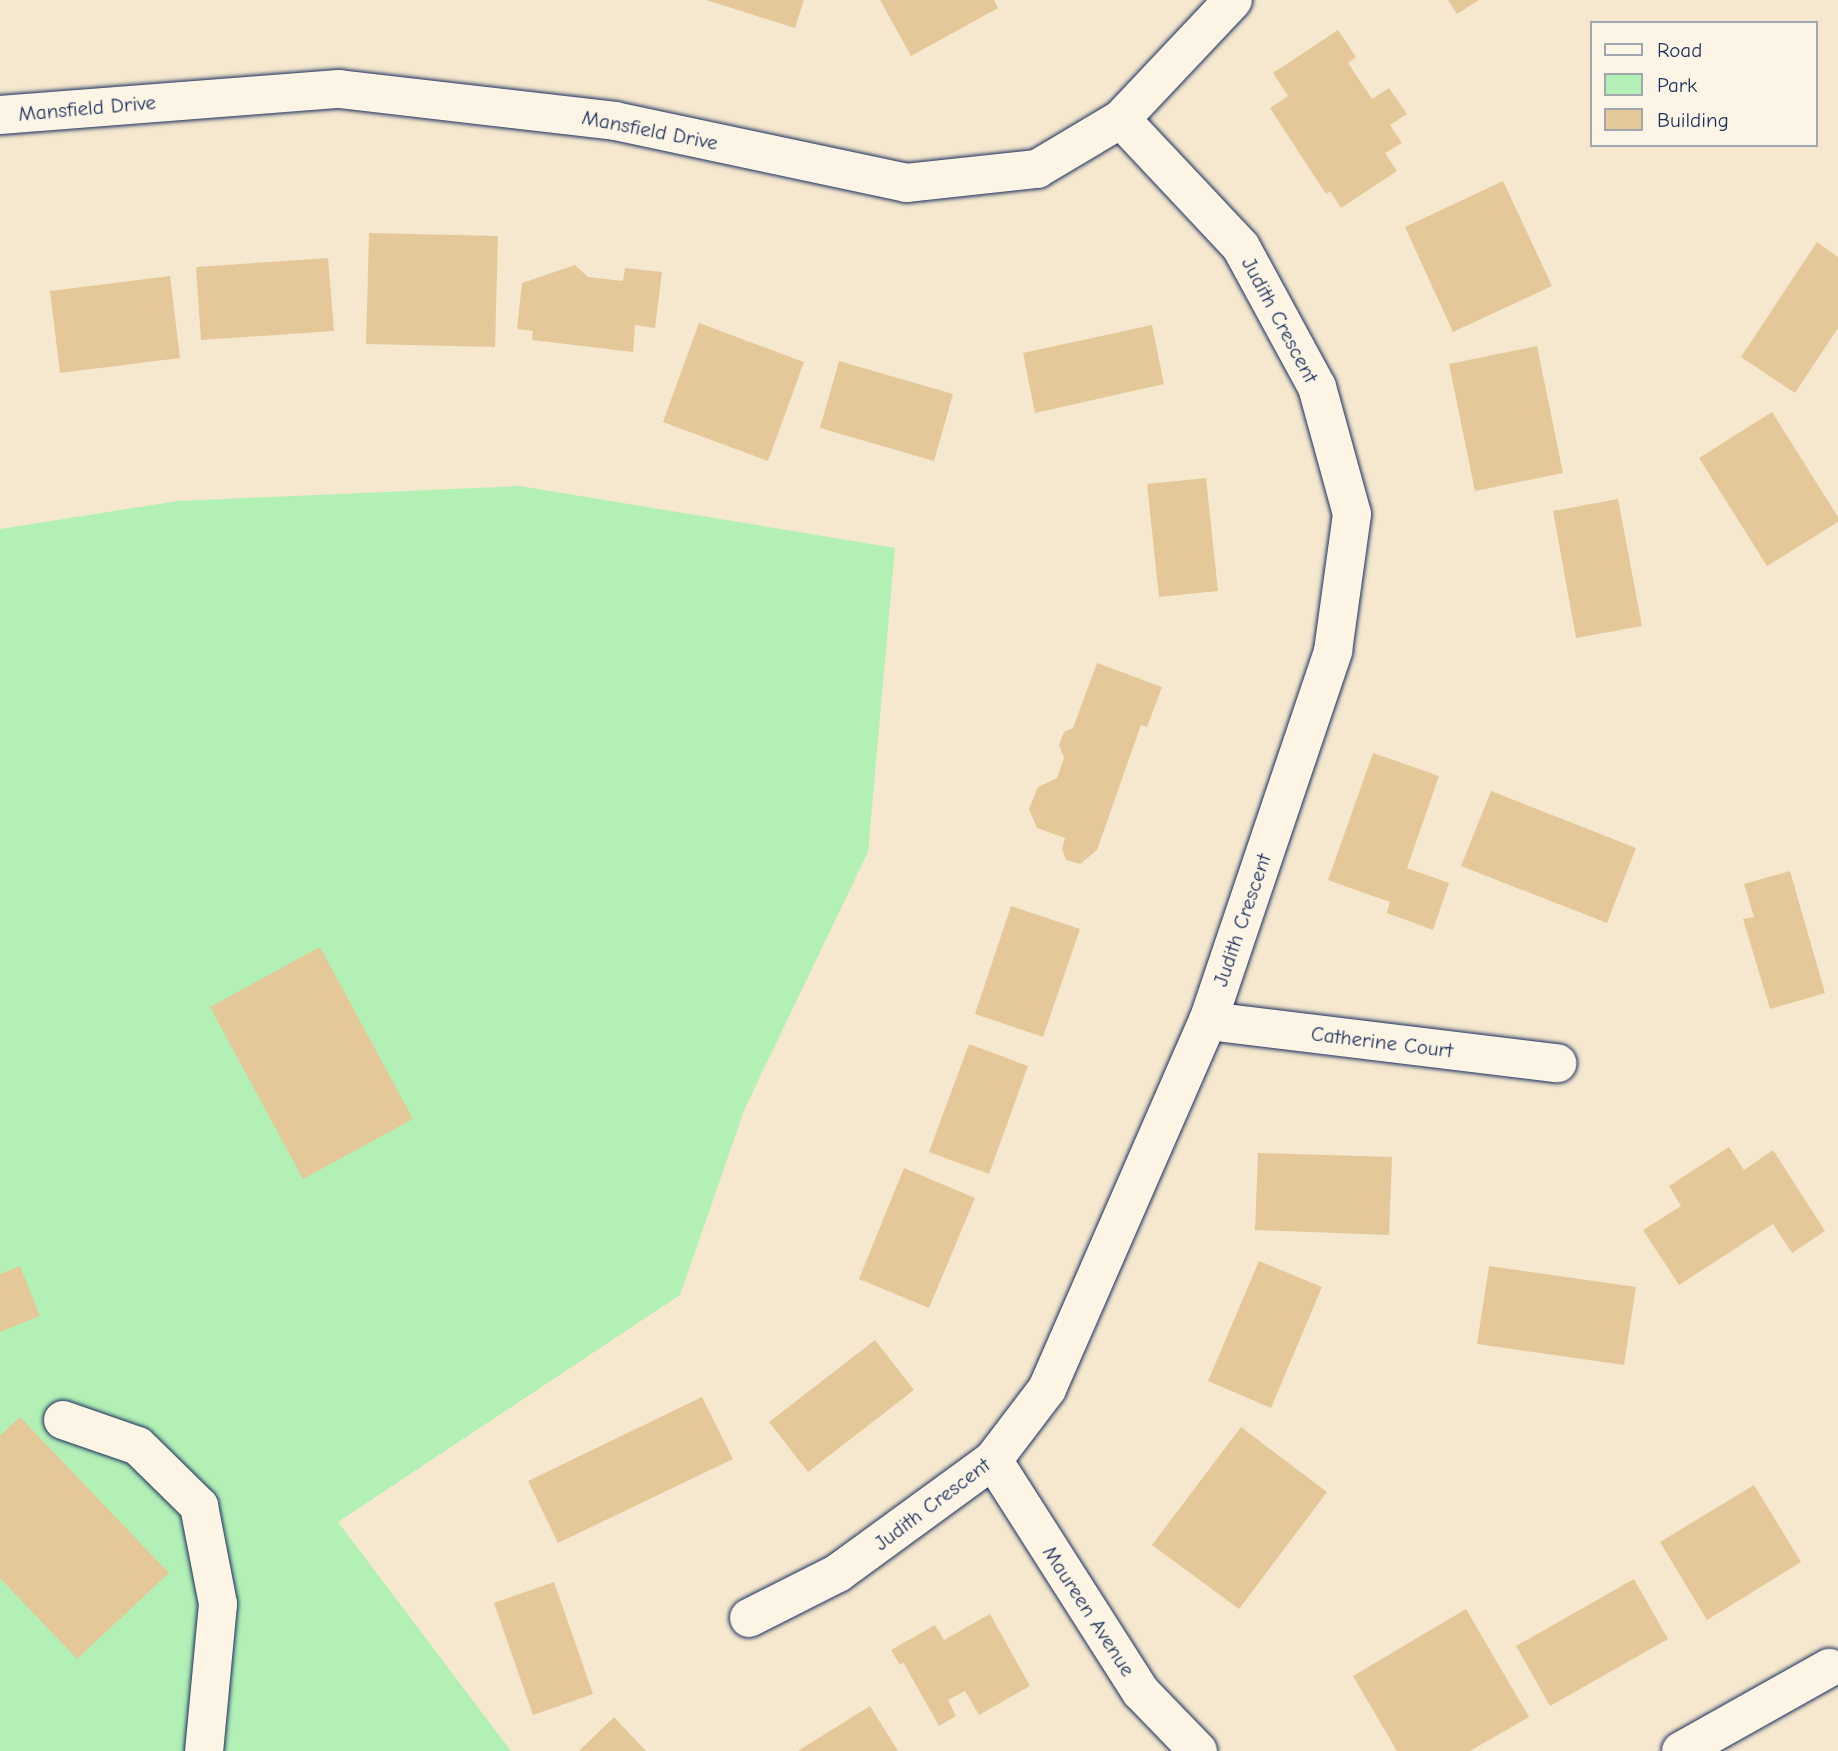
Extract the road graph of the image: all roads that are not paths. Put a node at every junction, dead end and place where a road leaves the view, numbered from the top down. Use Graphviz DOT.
graph roads {
  1 [pos="1233,0"];
  2 [pos="0,115"];
  3 [pos="1121,119"];
  4 [pos="1208,1021"];
  5 [pos="1557,1063"];
  6 [pos="62,1420"];
  7 [pos="993,1460"];
  8 [pos="749,1618"];
  9 [pos="1829,1668"];
  10 [pos="204,1751"];
  11 [pos="1198,1751"];
  12 [pos="1681,1751"];
  1 -- 3 [label="street, Mansfield Drive"];
  2 -- 3 [label="street, Mansfield Drive"];
  3 -- 4 [label="street, Judith Crescent"];
  4 -- 5 [label="street, Catherine Court"];
  4 -- 7 [label="street, Judith Crescent"];
  6 -- 10 [label="street"];
  7 -- 8 [label="street, Judith Crescent"];
  7 -- 11 [label="street, Maureen Avenue"];
  9 -- 12 [label="street"];
}
